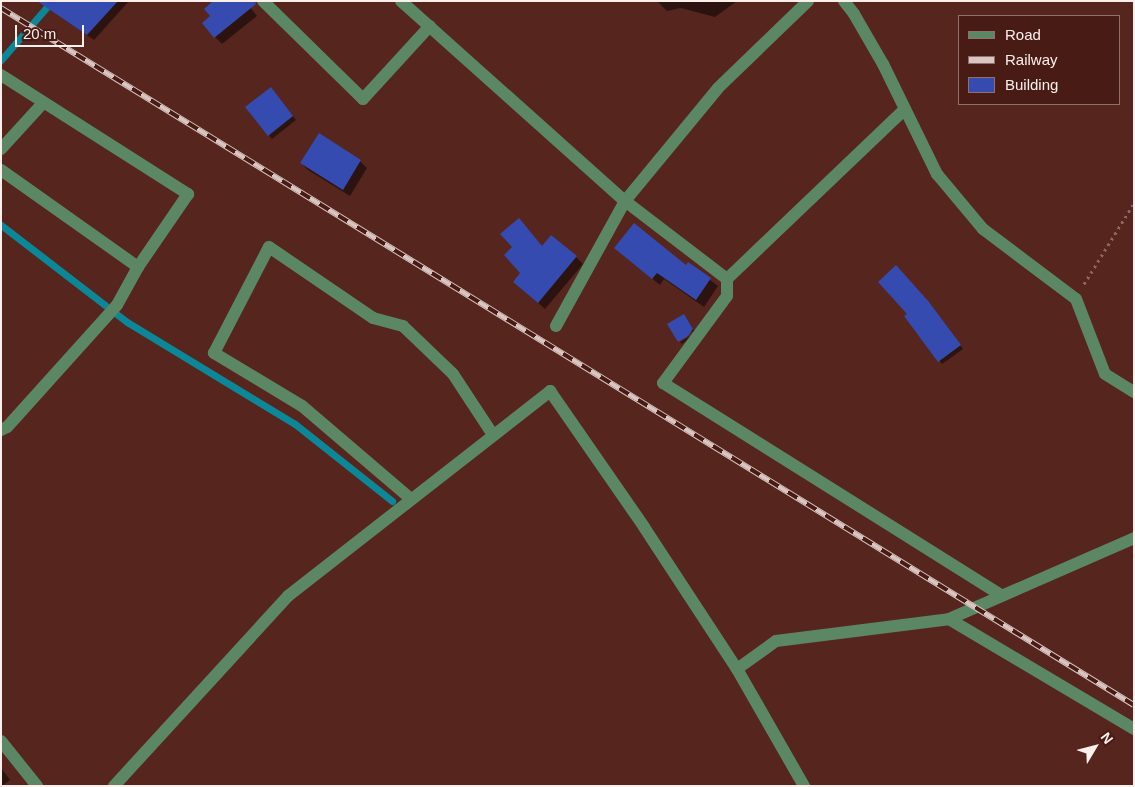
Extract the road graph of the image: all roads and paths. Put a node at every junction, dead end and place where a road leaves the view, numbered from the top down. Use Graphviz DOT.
graph roads {
  1 [pos="263,1"];
  2 [pos="401,1"];
  3 [pos="808,1"];
  4 [pos="844,1"];
  5 [pos="430,26"];
  6 [pos="1,75"];
  7 [pos="43,103"];
  8 [pos="905,109"];
  9 [pos="1,149"];
  10 [pos="1,170"];
  11 [pos="625,201"];
  12 [pos="1134,204"];
  13 [pos="138,267"];
  14 [pos="727,279"];
  15 [pos="1075,298"];
  16 [pos="556,326"];
  17 [pos="1134,392"];
  18 [pos="1,430"];
  19 [pos="493,435"];
  20 [pos="412,499"];
  21 [pos="1134,538"];
  22 [pos="1002,596"];
  23 [pos="949,619"];
  24 [pos="737,668"];
  25 [pos="1134,729"];
  26 [pos="1,741"];
  27 [pos="37,786"];
  28 [pos="114,786"];
  29 [pos="804,786"];
  1 -- 5 [label="street"];
  2 -- 5 [label="street"];
  3 -- 11 [label="street"];
  4 -- 8 [label="street"];
  5 -- 11 [label="street"];
  6 -- 7 [label="street"];
  7 -- 9 [label="street"];
  7 -- 13 [label="street"];
  8 -- 14 [label="street"];
  8 -- 15 [label="street"];
  10 -- 13 [label="street"];
  11 -- 14 [label="street"];
  11 -- 16 [label="street"];
  12 -- 15 [label="path"];
  13 -- 18 [label="street"];
  14 -- 22 [label="street"];
  15 -- 17 [label="street"];
  19 -- 20 [label="street"];
  19 -- 20 [label="street"];
  19 -- 24 [label="street"];
  20 -- 28 [label="street"];
  21 -- 22 [label="street"];
  22 -- 23 [label="street"];
  23 -- 24 [label="street"];
  23 -- 25 [label="street"];
  24 -- 29 [label="street"];
  26 -- 27 [label="street"];
}
